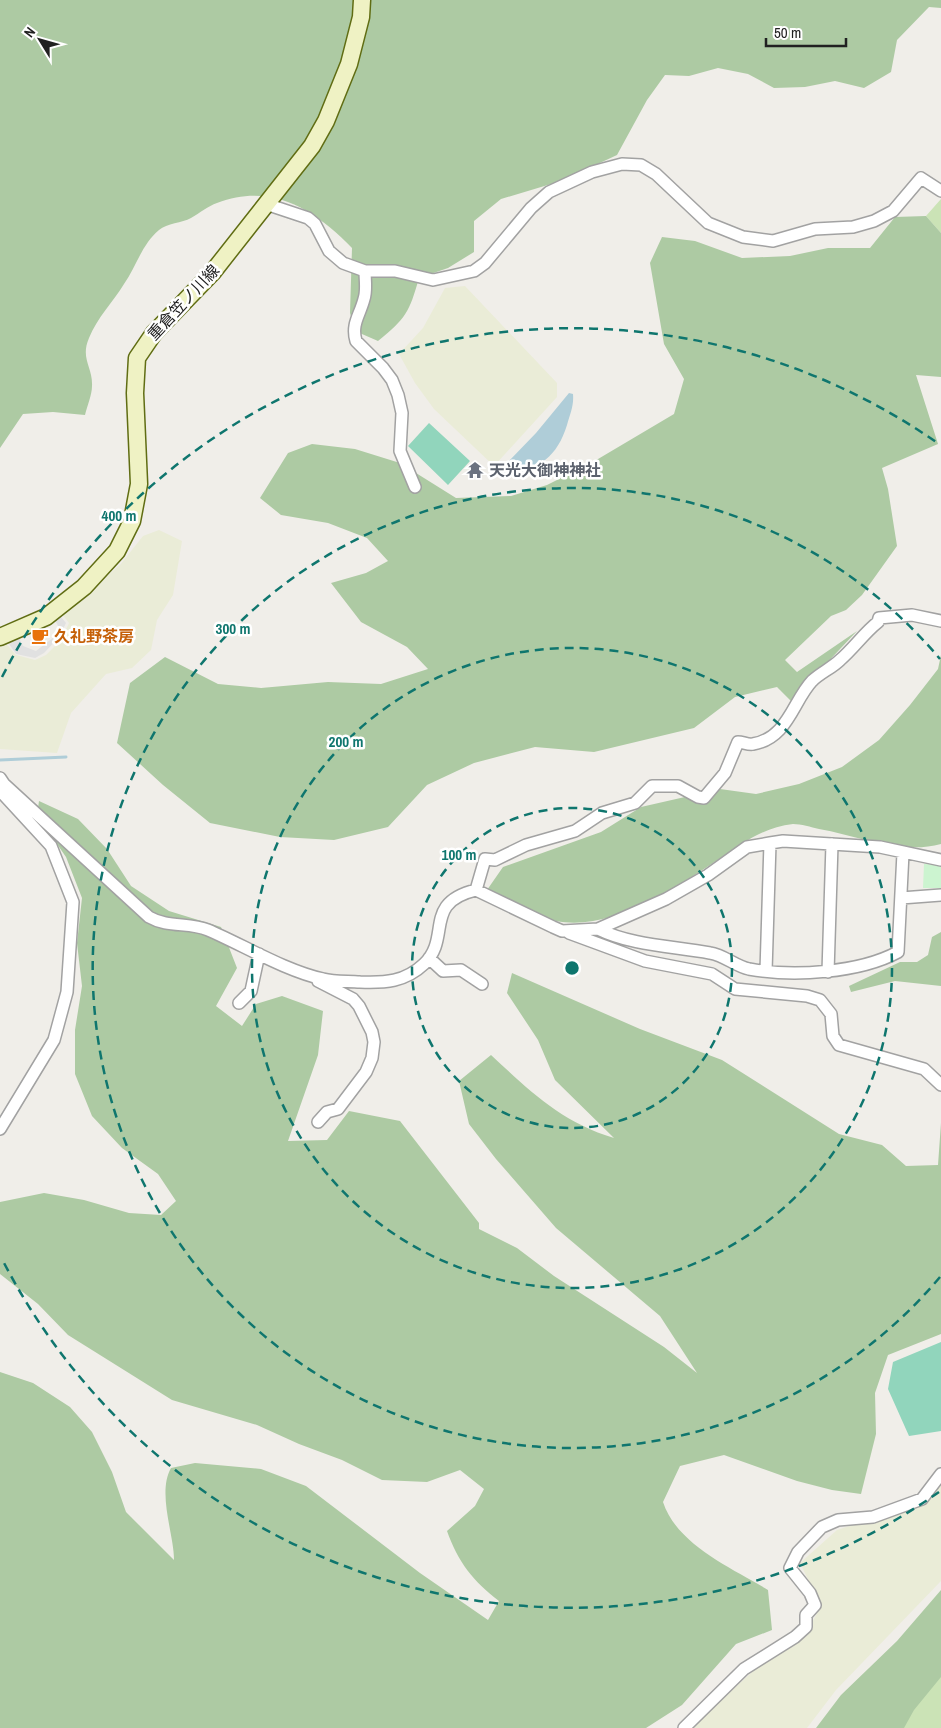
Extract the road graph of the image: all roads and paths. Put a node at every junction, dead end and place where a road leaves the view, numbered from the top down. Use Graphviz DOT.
graph roads {
  1 [pos="362,0"];
  2 [pos="941,191"];
  3 [pos="266,204"];
  4 [pos="365,271"];
  5 [pos="415,487"];
  6 [pos="941,621"];
  7 [pos="0,637"];
  8 [pos="2,781"];
  9 [pos="770,843"];
  10 [pos="832,844"];
  11 [pos="902,853"];
  12 [pos="941,860"];
  13 [pos="476,890"];
  14 [pos="941,895"];
  15 [pos="901,898"];
  16 [pos="598,929"];
  17 [pos="562,931"];
  18 [pos="259,954"];
  19 [pos="428,958"];
  20 [pos="766,971"];
  21 [pos="828,972"];
  22 [pos="311,975"];
  23 [pos="482,984"];
  24 [pos="239,1003"];
  25 [pos="924,1069"];
  26 [pos="941,1072"];
  27 [pos="941,1085"];
  28 [pos="318,1122"];
  29 [pos="0,1129"];
  30 [pos="941,1474"];
  31 [pos="684,1728"];
  1 -- 3 [label="main road, 重倉笠ノ川線"];
  2 -- 4 [label="street"];
  3 -- 4 [label="street"];
  3 -- 7 [label="main road, 重倉笠ノ川線"];
  4 -- 5 [label="street"];
  6 -- 13 [label="street"];
  8 -- 18 [label="street"];
  8 -- 29 [label="street"];
  9 -- 10 [label="street"];
  9 -- 16 [label="street"];
  9 -- 20 [label="street"];
  10 -- 11 [label="street"];
  10 -- 21 [label="street"];
  11 -- 12 [label="street"];
  11 -- 15 [label="street"];
  13 -- 17 [label="street"];
  13 -- 19 [label="street"];
  14 -- 15 [label="street"];
  15 -- 21 [label="street"];
  16 -- 17 [label="street"];
  16 -- 20 [label="street"];
  17 -- 25 [label="street"];
  18 -- 22 [label="street"];
  18 -- 24 [label="street"];
  19 -- 22 [label="street"];
  19 -- 23 [label="street"];
  20 -- 21 [label="street"];
  22 -- 28 [label="street"];
  25 -- 26 [label="street"];
  25 -- 27 [label="street"];
  30 -- 31 [label="street"];
}
